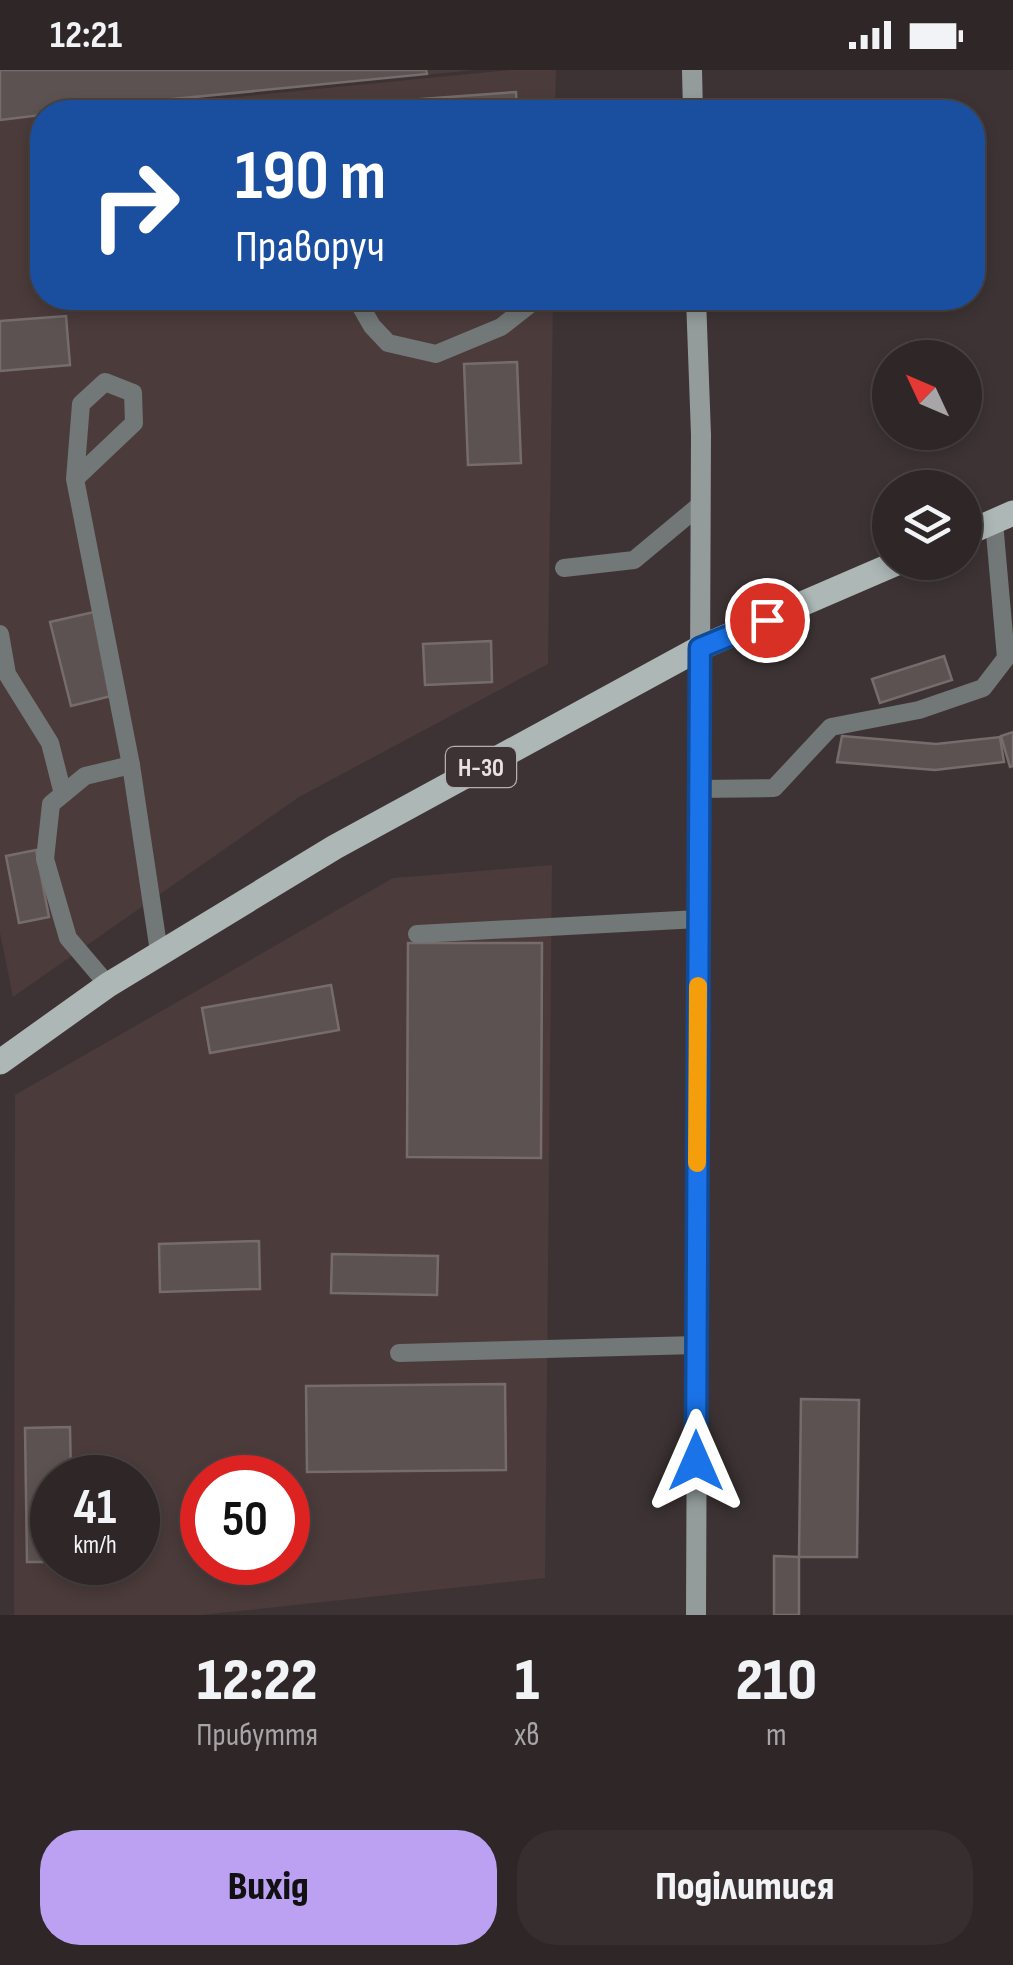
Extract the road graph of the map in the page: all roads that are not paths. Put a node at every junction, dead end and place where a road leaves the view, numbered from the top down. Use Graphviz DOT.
graph roads {
  1 [pos="692,70"];
  2 [pos="692,100"];
  3 [pos="363,310"];
  4 [pos="522,310"];
  5 [pos="696,310"];
  6 [pos="75,479"];
  7 [pos="700,505"];
  8 [pos="1004,518"];
  9 [pos="564,568"];
  10 [pos="872,574"];
  11 [pos="0,634"];
  12 [pos="700,648"];
  13 [pos="131,765"];
  14 [pos="698,789"];
  15 [pos="63,794"];
  16 [pos="698,918"];
  17 [pos="417,934"];
  18 [pos="159,952"];
  19 [pos="108,985"];
  20 [pos="0,1062"];
  21 [pos="697,1345"];
  22 [pos="399,1353"];
  23 [pos="696,1615"];
  1 -- 2 [label="main road"];
  3 -- 4 [label="lane"];
  5 -- 7 [label="main road"];
  6 -- 6 [label="lane"];
  6 -- 13 [label="lane"];
  7 -- 9 [label="lane"];
  7 -- 12 [label="main road"];
  8 -- 14 [label="lane"];
  10 -- 12 [label="main road, Н-30"];
  11 -- 15 [label="lane"];
  12 -- 14 [label="main road"];
  12 -- 18 [label="main road, Н-30"];
  13 -- 15 [label="lane"];
  13 -- 18 [label="lane"];
  14 -- 16 [label="main road"];
  15 -- 19 [label="lane"];
  16 -- 17 [label="lane"];
  16 -- 21 [label="main road"];
  18 -- 19 [label="main road, Н-30"];
  19 -- 20 [label="main road, Н-30"];
  21 -- 22 [label="lane"];
  21 -- 23 [label="main road"];
}
